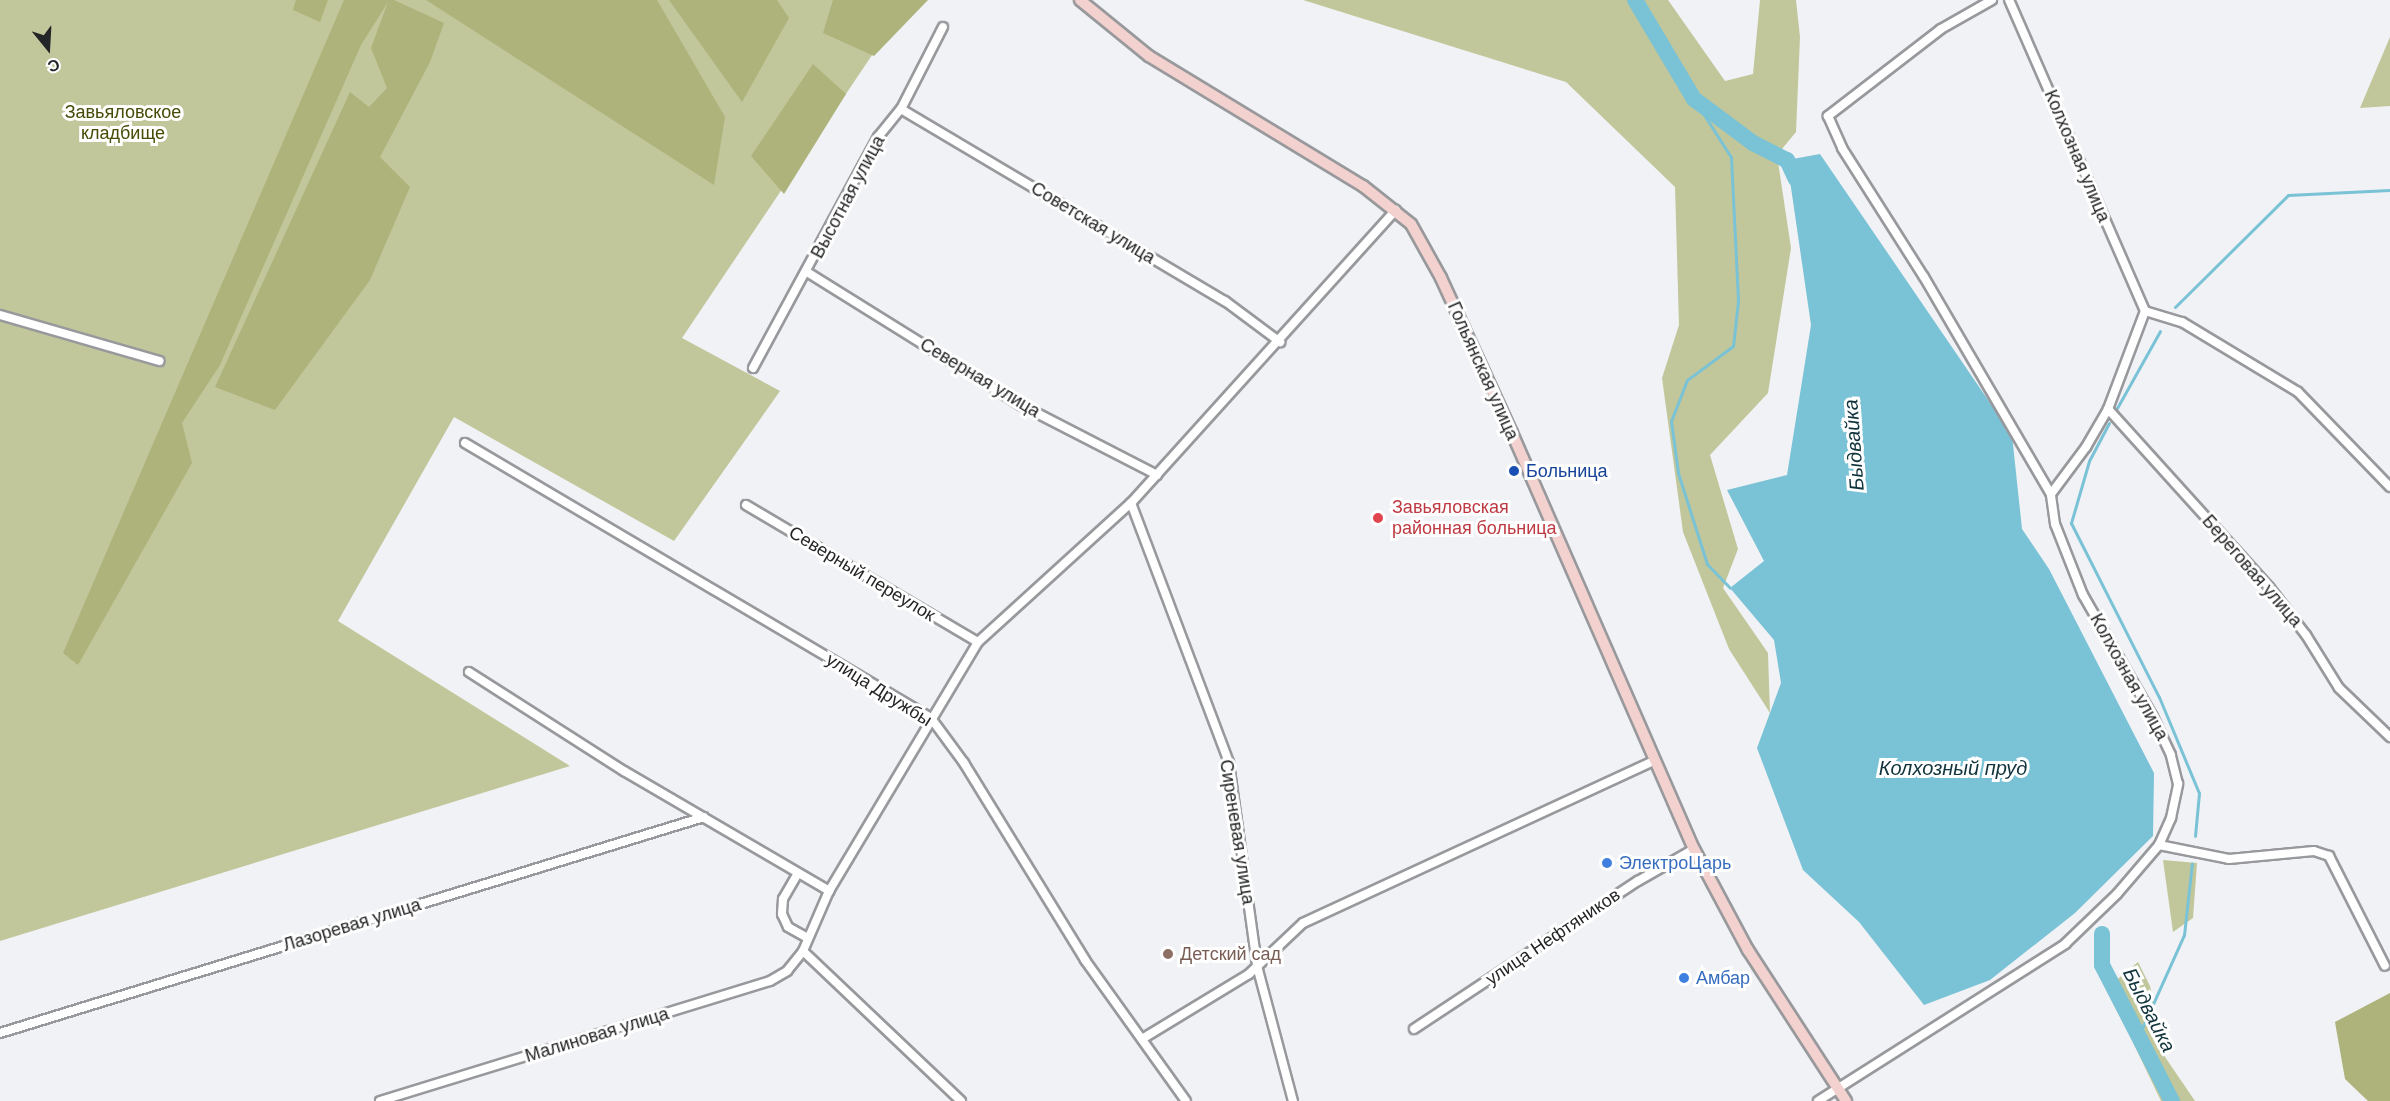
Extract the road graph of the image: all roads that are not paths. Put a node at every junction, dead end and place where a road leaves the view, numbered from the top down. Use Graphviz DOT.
graph roads {
  1 [pos="1080,0"];
  2 [pos="1992,0"];
  3 [pos="2009,0"];
  4 [pos="943,27"];
  5 [pos="901,109"];
  6 [pos="1396,210"];
  7 [pos="807,272"];
  8 [pos="2145,311"];
  9 [pos="0,315"];
  10 [pos="1280,342"];
  11 [pos="159,361"];
  12 [pos="753,368"];
  13 [pos="2108,409"];
  14 [pos="465,443"];
  15 [pos="1157,475"];
  16 [pos="2390,487"];
  17 [pos="2051,494"];
  18 [pos="1131,503"];
  19 [pos="746,505"];
  20 [pos="978,642"];
  21 [pos="469,672"];
  22 [pos="931,718"];
  23 [pos="2390,737"];
  24 [pos="1654,761"];
  25 [pos="704,818"];
  26 [pos="2159,845"];
  27 [pos="1694,849"];
  28 [pos="798,873"];
  29 [pos="829,891"];
  30 [pos="806,938"];
  31 [pos="803,951"];
  32 [pos="1257,966"];
  33 [pos="2385,966"];
  34 [pos="1414,1029"];
  35 [pos="0,1033"];
  36 [pos="1142,1039"];
  37 [pos="1837,1087"];
  38 [pos="380,1101"];
  39 [pos="960,1101"];
  40 [pos="1186,1101"];
  41 [pos="1293,1101"];
  42 [pos="1818,1101"];
  43 [pos="1846,1101"];
  1 -- 6 [label="main road, Гольянская улица"];
  2 -- 17 [label="street"];
  3 -- 8 [label="street, Колхозная улица"];
  4 -- 5 [label="street, Высотная улица"];
  5 -- 7 [label="street, Высотная улица"];
  5 -- 10 [label="street, Советская улица"];
  6 -- 10 [label="street"];
  6 -- 24 [label="main road, Гольянская улица"];
  7 -- 12 [label="street, Высотная улица"];
  7 -- 15 [label="street, Северная улица"];
  8 -- 13 [label="street"];
  8 -- 16 [label="street"];
  9 -- 11 [label="street"];
  10 -- 15 [label="street"];
  13 -- 17 [label="street"];
  13 -- 23 [label="street, Береговая улица"];
  14 -- 22 [label="street, улица Дружбы"];
  15 -- 18 [label="street"];
  17 -- 26 [label="street, Колхозная улица"];
  18 -- 20 [label="street"];
  18 -- 32 [label="street, Сиреневая улица"];
  19 -- 20 [label="street, Северный переулок"];
  20 -- 22 [label="street"];
  21 -- 25 [label="street"];
  22 -- 29 [label="street"];
  22 -- 36 [label="street, улица Дружбы"];
  24 -- 27 [label="main road, Гольянская улица"];
  24 -- 32 [label="street"];
  25 -- 28 [label="street"];
  25 -- 35 [label="street, Лазоревая улица"];
  26 -- 33 [label="street"];
  26 -- 37 [label="street, Колхозная улица"];
  27 -- 34 [label="street, улица Нефтяников"];
  27 -- 37 [label="main road, Гольянская улица"];
  28 -- 29 [label="street"];
  28 -- 30 [label="street"];
  29 -- 30 [label="street"];
  30 -- 31 [label="street"];
  31 -- 38 [label="street, Малиновая улица"];
  31 -- 39 [label="street"];
  32 -- 36 [label="street"];
  32 -- 41 [label="street, Сиреневая улица"];
  36 -- 40 [label="street, улица Дружбы"];
  37 -- 42 [label="street, Колхозная улица"];
  37 -- 43 [label="main road, Гольянская улица"];
}
